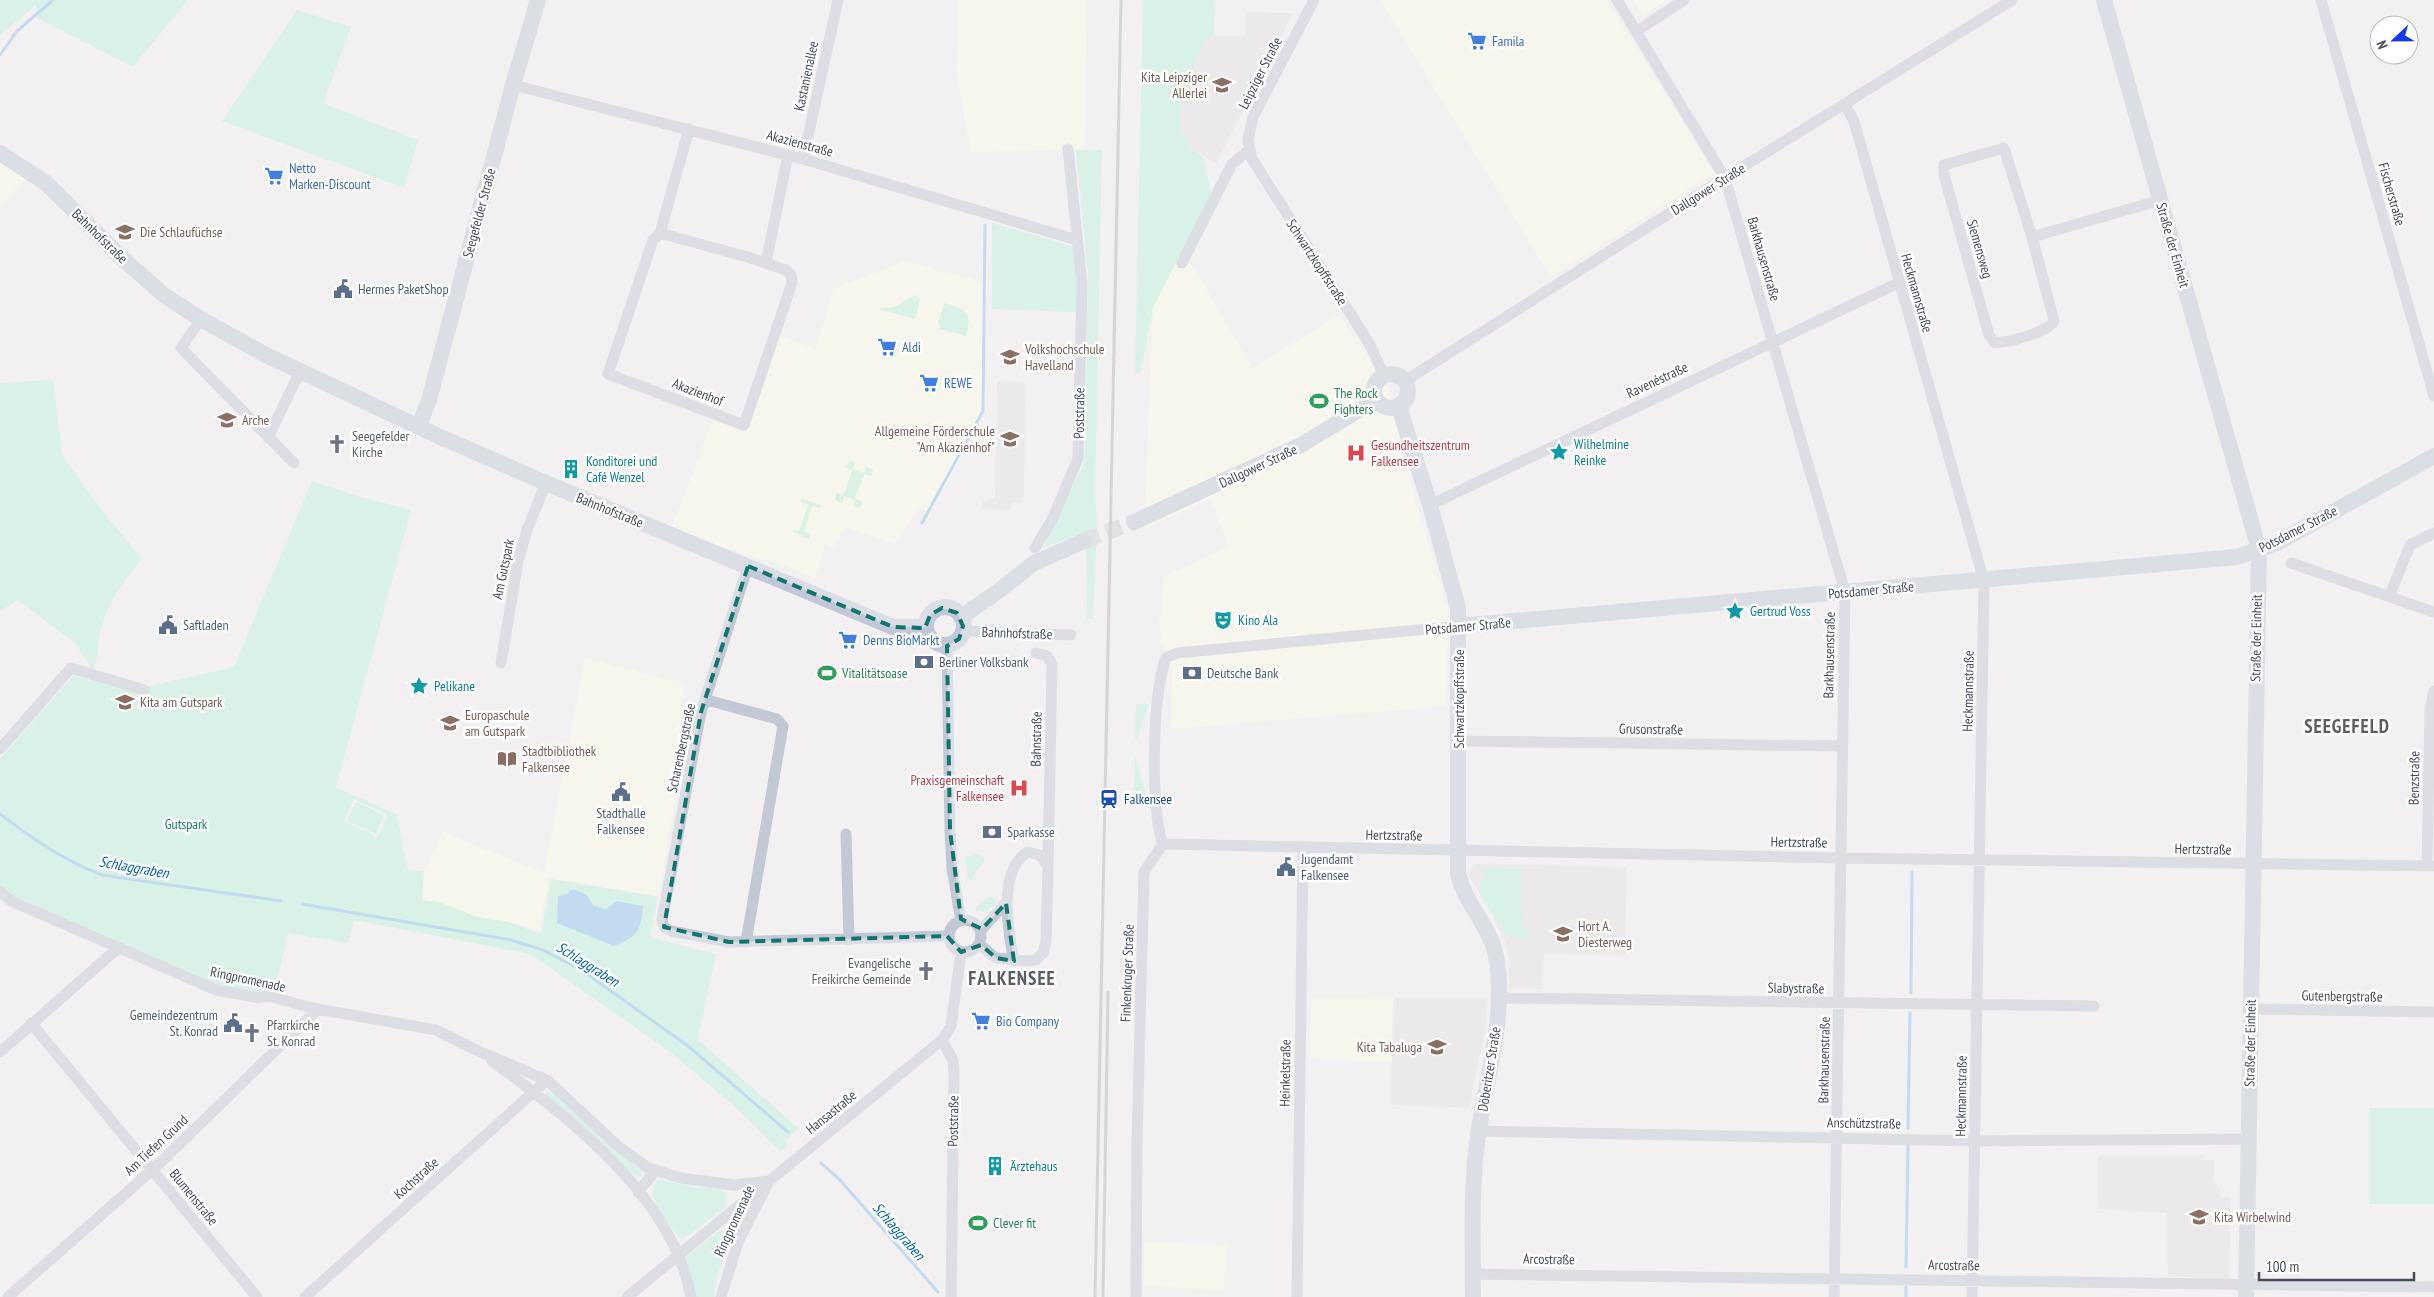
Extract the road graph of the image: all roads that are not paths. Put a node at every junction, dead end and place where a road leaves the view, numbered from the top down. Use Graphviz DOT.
graph roads {
  1 [pos="538,0"];
  2 [pos="838,0"];
  3 [pos="1314,0"];
  4 [pos="1617,0"];
  5 [pos="1684,0"];
  6 [pos="2012,0"];
  7 [pos="2104,0"];
  8 [pos="2321,0"];
  9 [pos="1637,31"];
  10 [pos="513,85"];
  11 [pos="1845,105"];
  12 [pos="688,129"];
  13 [pos="1068,149"];
  14 [pos="1249,150"];
  15 [pos="0,153"];
  16 [pos="788,155"];
  17 [pos="803,159"];
  18 [pos="1725,178"];
  19 [pos="2160,200"];
  20 [pos="660,233"];
  21 [pos="2032,237"];
  22 [pos="1077,240"];
  23 [pos="766,263"];
  24 [pos="1182,263"];
  25 [pos="1898,283"];
  26 [pos="201,319"];
  27 [pos="1773,342"];
  28 [pos="300,371"];
  29 [pos="1384,374"];
  30 [pos="1405,381"];
  31 [pos="2434,396"];
  32 [pos="1376,400"];
  33 [pos="1399,407"];
  34 [pos="419,426"];
  35 [pos="268,438"];
  36 [pos="2434,456"];
  37 [pos="294,463"];
  38 [pos="546,484"];
  39 [pos="1430,505"];
  40 [pos="1134,522"];
  41 [pos="2434,533"];
  42 [pos="1084,541"];
  43 [pos="1035,548"];
  44 [pos="2258,550"];
  45 [pos="2292,563"];
  46 [pos="748,566"];
  47 [pos="1984,581"];
  48 [pos="1845,592"];
  49 [pos="2389,597"];
  50 [pos="2434,612"];
  51 [pos="962,624"];
  52 [pos="1459,626"];
  53 [pos="926,627"];
  54 [pos="1070,636"];
  55 [pos="947,645"];
  56 [pos="1036,653"];
  57 [pos="501,664"];
  58 [pos="144,690"];
  59 [pos="2434,691"];
  60 [pos="707,700"];
  61 [pos="1459,741"];
  62 [pos="1842,746"];
  63 [pos="0,749"];
  64 [pos="846,834"];
  65 [pos="1163,844"];
  66 [pos="1303,849"];
  67 [pos="1457,850"];
  68 [pos="1842,858"];
  69 [pos="1981,860"];
  70 [pos="2252,865"];
  71 [pos="1048,866"];
  72 [pos="2430,866"];
  73 [pos="0,891"];
  74 [pos="1006,903"];
  75 [pos="961,921"];
  76 [pos="980,931"];
  77 [pos="949,936"];
  78 [pos="849,940"];
  79 [pos="746,942"];
  80 [pos="980,944"];
  81 [pos="118,948"];
  82 [pos="961,952"];
  83 [pos="1014,960"];
  84 [pos="1498,998"];
  85 [pos="1840,1003"];
  86 [pos="1977,1006"];
  87 [pos="2094,1006"];
  88 [pos="2250,1009"];
  89 [pos="318,1010"];
  90 [pos="2434,1012"];
  91 [pos="31,1024"];
  92 [pos="942,1040"];
  93 [pos="474,1050"];
  94 [pos="0,1052"];
  95 [pos="547,1080"];
  96 [pos="533,1093"];
  97 [pos="1478,1131"];
  98 [pos="1838,1137"];
  99 [pos="2248,1139"];
  100 [pos="1975,1141"];
  101 [pos="153,1169"];
  102 [pos="656,1170"];
  103 [pos="769,1181"];
  104 [pos="638,1192"];
  105 [pos="678,1255"];
  106 [pos="1473,1274"];
  107 [pos="1834,1278"];
  108 [pos="1972,1280"];
  109 [pos="2434,1287"];
  110 [pos="2246,1290"];
  111 [pos="8,1297"];
  112 [pos="257,1297"];
  113 [pos="305,1297"];
  114 [pos="627,1297"];
  115 [pos="692,1297"];
  116 [pos="721,1297"];
  117 [pos="951,1297"];
  118 [pos="1136,1297"];
  119 [pos="1297,1297"];
  120 [pos="1473,1297"];
  121 [pos="1834,1297"];
  122 [pos="1972,1297"];
  1 -- 10 [label="street, Seegefelder Straße"];
  2 -- 17 [label="street, Kastanienallee"];
  3 -- 14 [label="street, Leipziger Straße"];
  4 -- 9 [label="street, Barkhausenstraße"];
  5 -- 9 [label="street"];
  6 -- 11 [label="street, Dallgower Straße"];
  7 -- 19 [label="street, Straße der Einheit"];
  8 -- 31 [label="street, Fischerstraße"];
  9 -- 18 [label="street, Barkhausenstraße"];
  10 -- 12 [label="street, Akazienstraße"];
  10 -- 34 [label="street, Seegefelder Straße"];
  11 -- 18 [label="street, Dallgower Straße"];
  11 -- 25 [label="street, Heckmannstraße"];
  12 -- 16 [label="street, Akazienstraße"];
  12 -- 20 [label="street, Akazienhof"];
  13 -- 22 [label="street, Poststraße"];
  14 -- 24 [label="street"];
  14 -- 29 [label="street, Schwartzkopffstraße"];
  15 -- 26 [label="street, Bahnhofstraße"];
  16 -- 17 [label="street, Akazienstraße"];
  16 -- 23 [label="street"];
  17 -- 22 [label="street, Akazienstraße"];
  18 -- 27 [label="street, Barkhausenstraße"];
  18 -- 30 [label="street, Dallgower Straße"];
  19 -- 21 [label="street"];
  19 -- 44 [label="street, Straße der Einheit"];
  20 -- 23 [label="street, Akazienhof"];
  20 -- 23 [label="street, Akazienhof"];
  21 -- 21 [label="street, Siemensweg"];
  22 -- 43 [label="street, Poststraße"];
  25 -- 27 [label="street, Ravenéstraße"];
  25 -- 47 [label="street, Heckmannstraße"];
  26 -- 28 [label="street, Bahnhofstraße"];
  26 -- 35 [label="street"];
  27 -- 39 [label="street, Ravenéstraße"];
  27 -- 48 [label="street, Barkhausenstraße"];
  28 -- 34 [label="street, Bahnhofstraße"];
  28 -- 35 [label="street"];
  29 -- 30 [label="street"];
  29 -- 32 [label="street"];
  30 -- 33 [label="street"];
  32 -- 33 [label="street"];
  32 -- 40 [label="street, Dallgower Straße"];
  33 -- 39 [label="street, Schwartzkopffstraße"];
  34 -- 38 [label="street, Bahnhofstraße"];
  35 -- 37 [label="street"];
  36 -- 44 [label="street, Potsdamer Straße"];
  38 -- 46 [label="street, Bahnhofstraße"];
  38 -- 57 [label="street, Am Gutspark"];
  39 -- 52 [label="street, Schwartzkopffstraße"];
  41 -- 49 [label="street"];
  42 -- 51 [label="street"];
  44 -- 47 [label="street, Potsdamer Straße"];
  44 -- 70 [label="street, Straße der Einheit"];
  45 -- 49 [label="street"];
  46 -- 53 [label="street, Bahnhofstraße"];
  46 -- 60 [label="street"];
  47 -- 48 [label="street, Potsdamer Straße"];
  47 -- 69 [label="street, Heckmannstraße"];
  48 -- 52 [label="street, Potsdamer Straße"];
  48 -- 62 [label="street, Barkhausenstraße"];
  49 -- 50 [label="street"];
  51 -- 53 [label="street"];
  51 -- 54 [label="street, Bahnhofstraße"];
  51 -- 55 [label="street"];
  52 -- 61 [label="street, Schwartzkopffstraße"];
  52 -- 65 [label="street, Potsdamer Straße"];
  53 -- 55 [label="street"];
  55 -- 75 [label="street"];
  56 -- 71 [label="street, Bahnstraße"];
  58 -- 63 [label="street"];
  59 -- 72 [label="street, Benzstraße"];
  60 -- 79 [label="street, Scharenbergstraße"];
  60 -- 79 [label="street, Scharenbergstraße"];
  61 -- 62 [label="street, Grusonstraße"];
  61 -- 67 [label="street, Schwartzkopffstraße"];
  62 -- 68 [label="street, Barkhausenstraße"];
  64 -- 78 [label="street"];
  65 -- 66 [label="street, Hertzstraße"];
  65 -- 118 [label="street, Finkenkruger Straße"];
  66 -- 67 [label="street, Hertzstraße"];
  66 -- 119 [label="street, Heinkelstraße"];
  67 -- 68 [label="street, Hertzstraße"];
  67 -- 84 [label="street, Döberitzer Straße"];
  68 -- 69 [label="street, Hertzstraße"];
  68 -- 85 [label="street, Barkhausenstraße"];
  69 -- 70 [label="street, Hertzstraße"];
  69 -- 86 [label="street, Heckmannstraße"];
  70 -- 72 [label="street, Hertzstraße"];
  70 -- 88 [label="street, Straße der Einheit"];
  71 -- 74 [label="street"];
  71 -- 83 [label="street, Bahnstraße"];
  73 -- 81 [label="street, Ringpromenade"];
  74 -- 76 [label="street"];
  74 -- 83 [label="street"];
  75 -- 76 [label="street"];
  75 -- 77 [label="street"];
  76 -- 80 [label="street"];
  77 -- 78 [label="street, Scharenbergstraße"];
  77 -- 82 [label="street"];
  78 -- 79 [label="street, Scharenbergstraße"];
  80 -- 82 [label="street"];
  80 -- 83 [label="street, Bahnstraße"];
  81 -- 89 [label="street, Ringpromenade"];
  81 -- 91 [label="street"];
  82 -- 92 [label="street"];
  84 -- 85 [label="street, Slabystraße"];
  84 -- 97 [label="street, Döberitzer Straße"];
  85 -- 86 [label="street, Slabystraße"];
  85 -- 98 [label="street, Barkhausenstraße"];
  86 -- 87 [label="street, Slabystraße"];
  86 -- 100 [label="street, Heckmannstraße"];
  88 -- 90 [label="street, Gutenbergstraße"];
  88 -- 99 [label="street, Straße der Einheit"];
  89 -- 93 [label="street, Ringpromenade"];
  89 -- 101 [label="street, Am Tiefen Grund"];
  91 -- 94 [label="street"];
  91 -- 101 [label="street, Blumenstraße"];
  92 -- 103 [label="street, Hansastraße"];
  92 -- 117 [label="street, Poststraße"];
  93 -- 95 [label="street, Ringpromenade"];
  93 -- 96 [label="street, Ringpromenade"];
  95 -- 96 [label="street, Kochstraße"];
  95 -- 102 [label="street, Ringpromenade"];
  96 -- 104 [label="street, Ringpromenade"];
  96 -- 113 [label="street, Kochstraße"];
  97 -- 98 [label="street, Anschützstraße"];
  97 -- 106 [label="street, Döberitzer Straße"];
  98 -- 100 [label="street, Anschützstraße"];
  98 -- 107 [label="street, Barkhausenstraße"];
  99 -- 100 [label="street, Anschützstraße"];
  99 -- 110 [label="street, Straße der Einheit"];
  100 -- 108 [label="street, Heckmannstraße"];
  101 -- 111 [label="street, Am Tiefen Grund"];
  101 -- 112 [label="street, Blumenstraße"];
  102 -- 103 [label="street, Ringpromenade"];
  102 -- 104 [label="street"];
  103 -- 105 [label="street, Hansastraße"];
  103 -- 116 [label="street, Ringpromenade"];
  104 -- 105 [label="street, Ringpromenade"];
  105 -- 114 [label="street"];
  105 -- 115 [label="street, Ringpromenade"];
  106 -- 107 [label="street, Arcostraße"];
  106 -- 120 [label="street, Döberitzer Straße"];
  107 -- 108 [label="street, Arcostraße"];
  107 -- 121 [label="street, Barkhausenstraße"];
  108 -- 110 [label="street, Arcostraße"];
  108 -- 122 [label="street, Heckmannstraße"];
  109 -- 110 [label="street, Arcostraße"];
}
